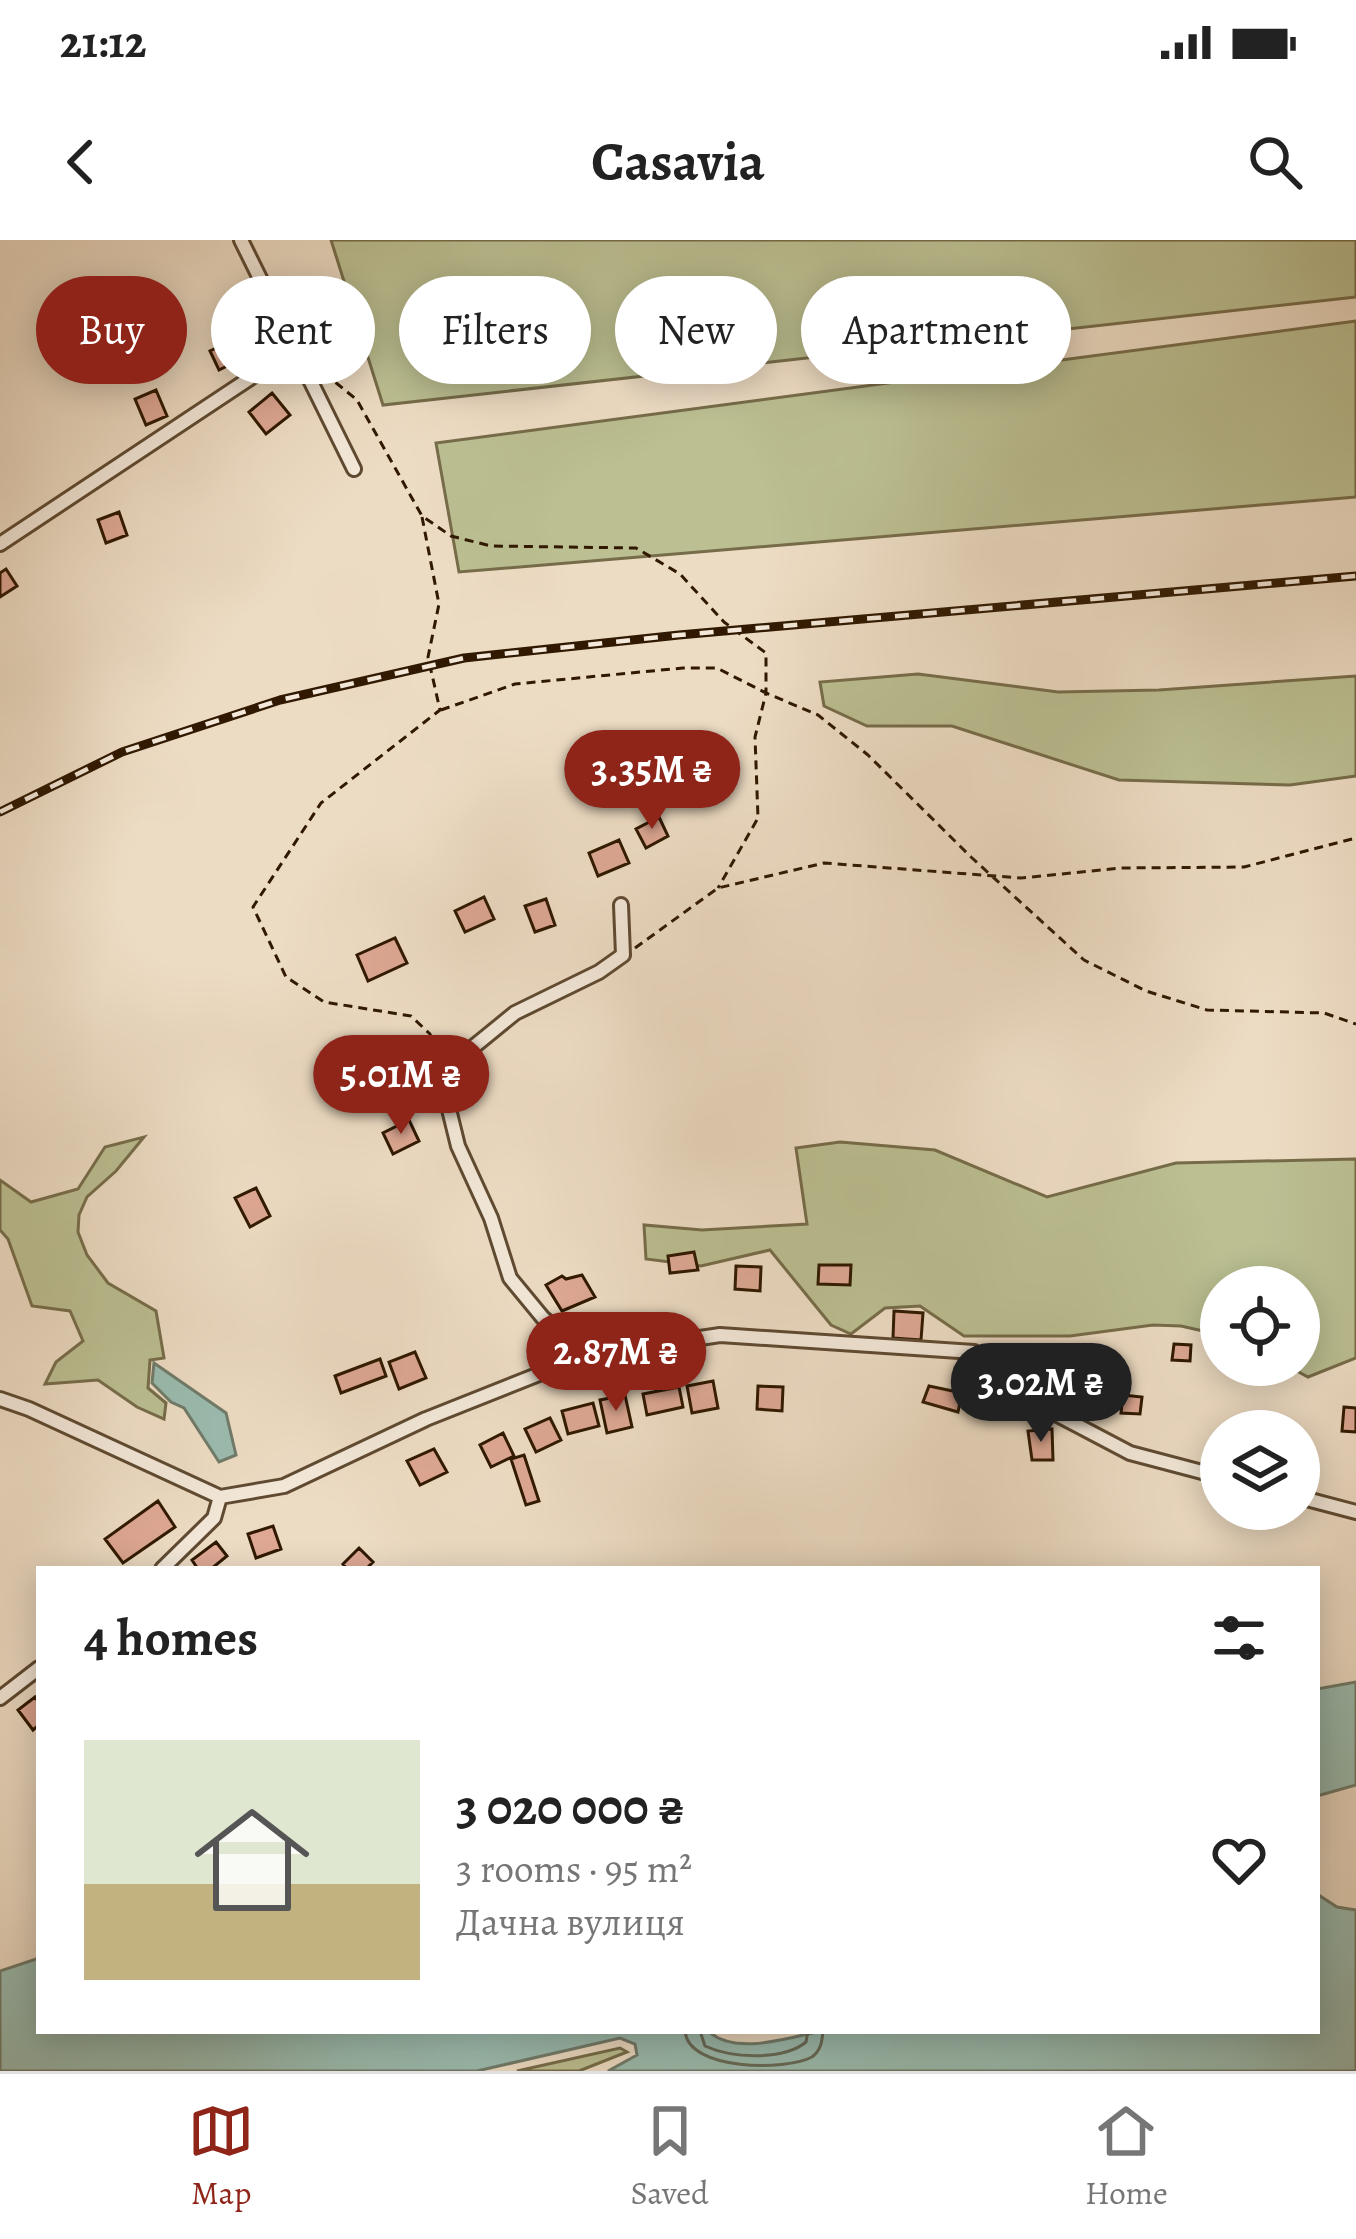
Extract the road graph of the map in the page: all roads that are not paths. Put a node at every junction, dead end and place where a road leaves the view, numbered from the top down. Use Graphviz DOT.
graph roads {
  1 [pos="241,240"];
  2 [pos="259,276"];
  3 [pos="241,384"];
  4 [pos="311,384"];
  5 [pos="353,470"];
  6 [pos="0,544"];
  7 [pos="621,904"];
  8 [pos="587,1355"];
  9 [pos="0,1399"];
  10 [pos="1200,1471"];
  11 [pos="220,1497"];
  12 [pos="1320,1503"];
  13 [pos="1356,1512"];
  14 [pos="165,1566"];
  15 [pos="36,1670"];
  16 [pos="0,1698"];
  1 -- 2 [label="street"];
  3 -- 6 [label="street"];
  4 -- 5 [label="street"];
  7 -- 8 [label="street"];
  8 -- 10 [label="street"];
  8 -- 11 [label="street"];
  9 -- 11 [label="street"];
  11 -- 14 [label="street"];
  12 -- 13 [label="street"];
  15 -- 16 [label="street"];
}
